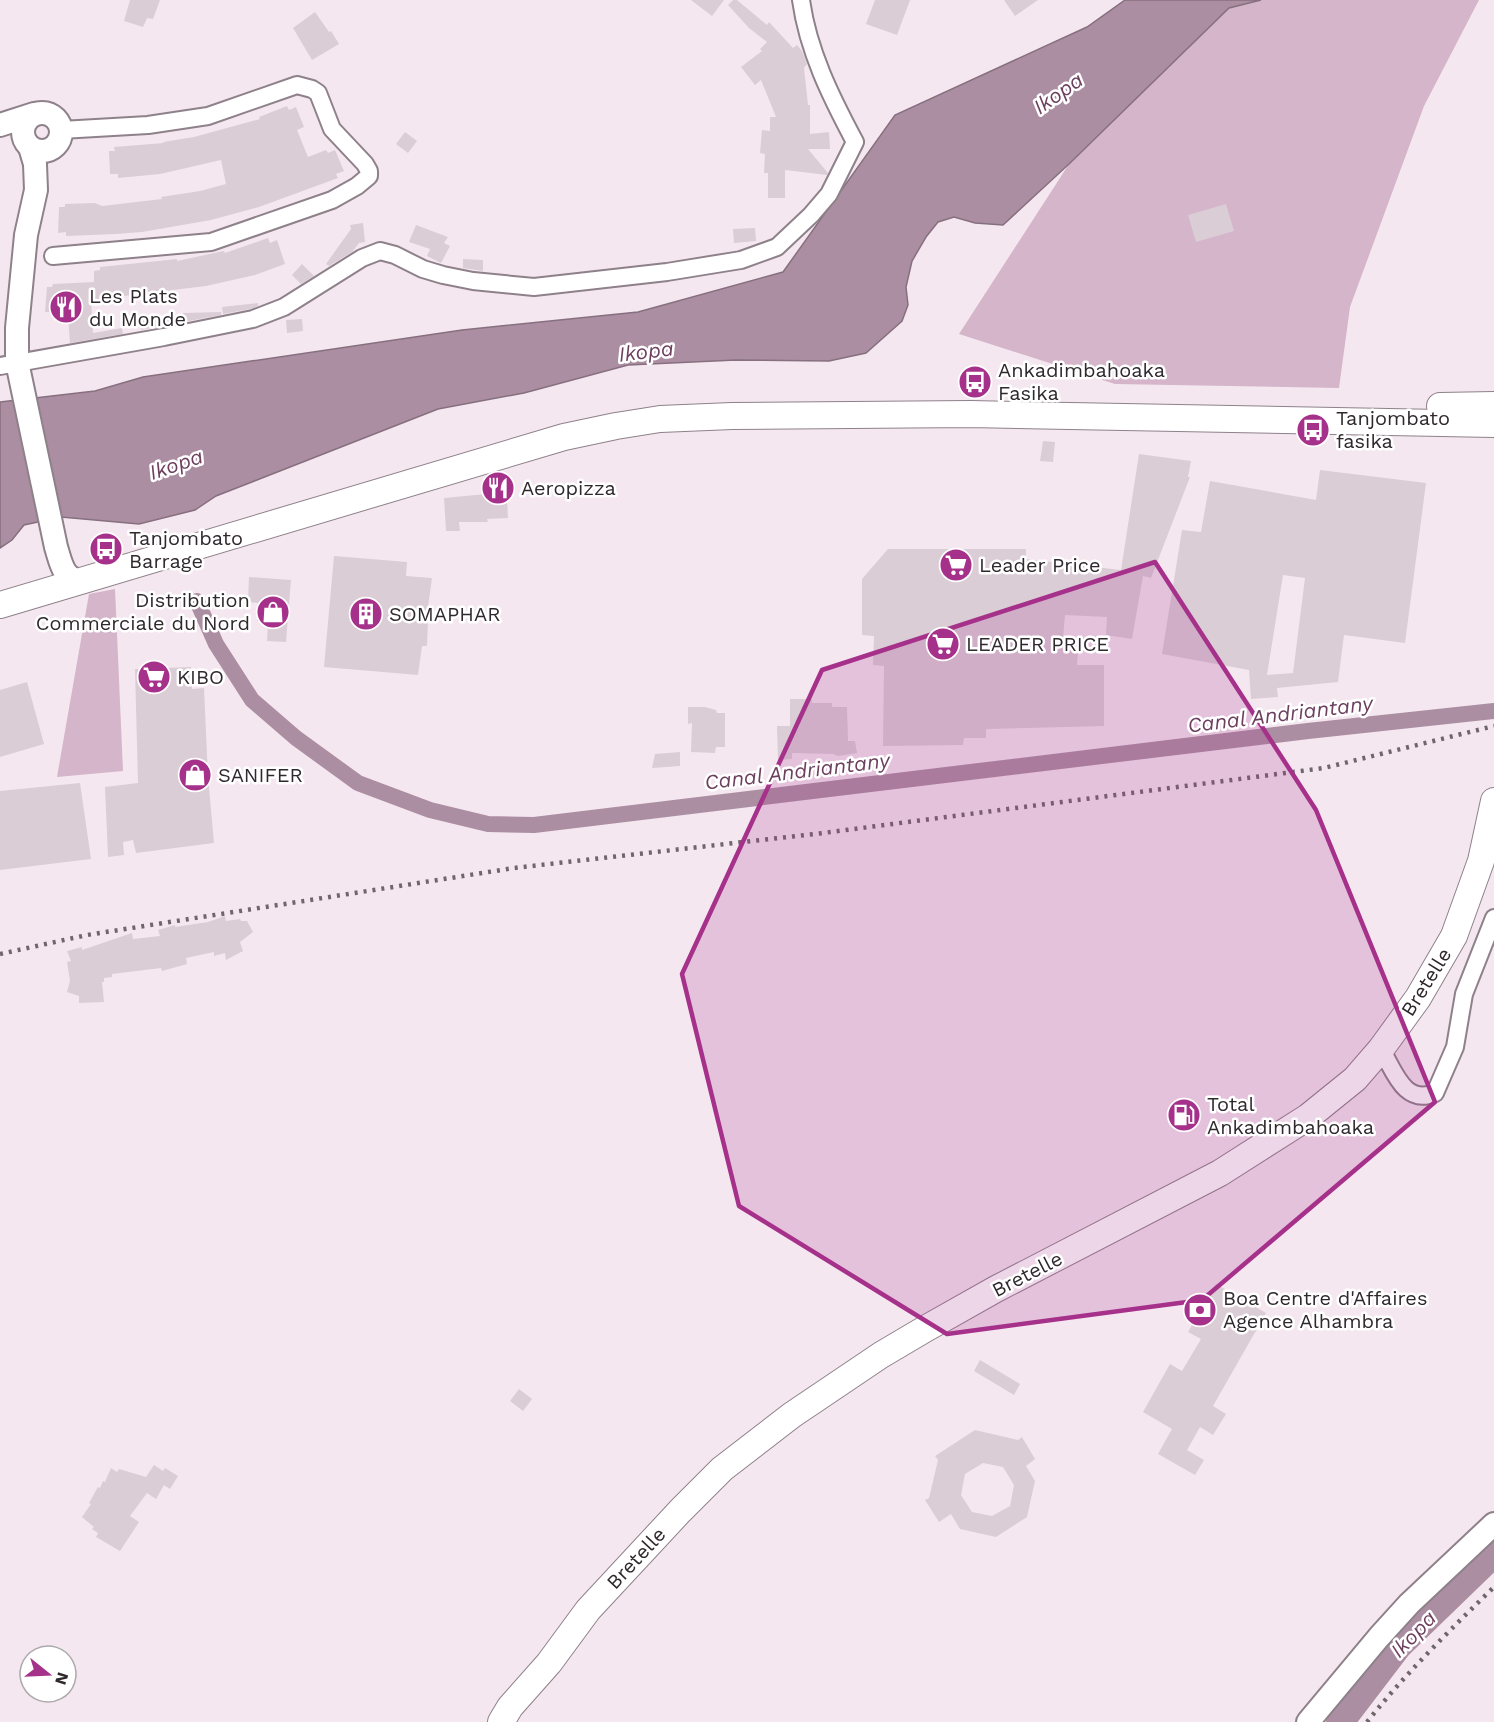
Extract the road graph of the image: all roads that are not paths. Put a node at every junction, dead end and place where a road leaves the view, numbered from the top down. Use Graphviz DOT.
graph roads {
  1 [pos="801,0"];
  2 [pos="34,114"];
  3 [pos="0,127"];
  4 [pos="60,136"];
  5 [pos="27,144"];
  6 [pos="36,190"];
  7 [pos="53,256"];
  8 [pos="12,369"];
  9 [pos="1494,405"];
  10 [pos="1494,424"];
  11 [pos="74,577"];
  12 [pos="0,591"];
  13 [pos="0,605"];
  14 [pos="1494,801"];
  15 [pos="1494,918"];
  16 [pos="1381,1049"];
  17 [pos="1494,1524"];
  18 [pos="501,1722"];
  19 [pos="1308,1722"];
  1 -- 8 [label="street"];
  2 -- 3 [label="street"];
  2 -- 4 [label="street"];
  2 -- 5 [label="street"];
  3 -- 5 [label="street"];
  4 -- 5 [label="street"];
  4 -- 6 [label="street"];
  4 -- 7 [label="street"];
  5 -- 6 [label="street"];
  6 -- 8 [label="street"];
  8 -- 11 [label="street"];
  9 -- 11 [label="main road"];
  10 -- 11 [label="main road"];
  11 -- 12 [label="main road"];
  11 -- 13 [label="main road"];
  14 -- 16 [label="main road, Bretelle"];
  15 -- 16 [label="street"];
  16 -- 18 [label="main road, Bretelle"];
  17 -- 19 [label="street"];
}
